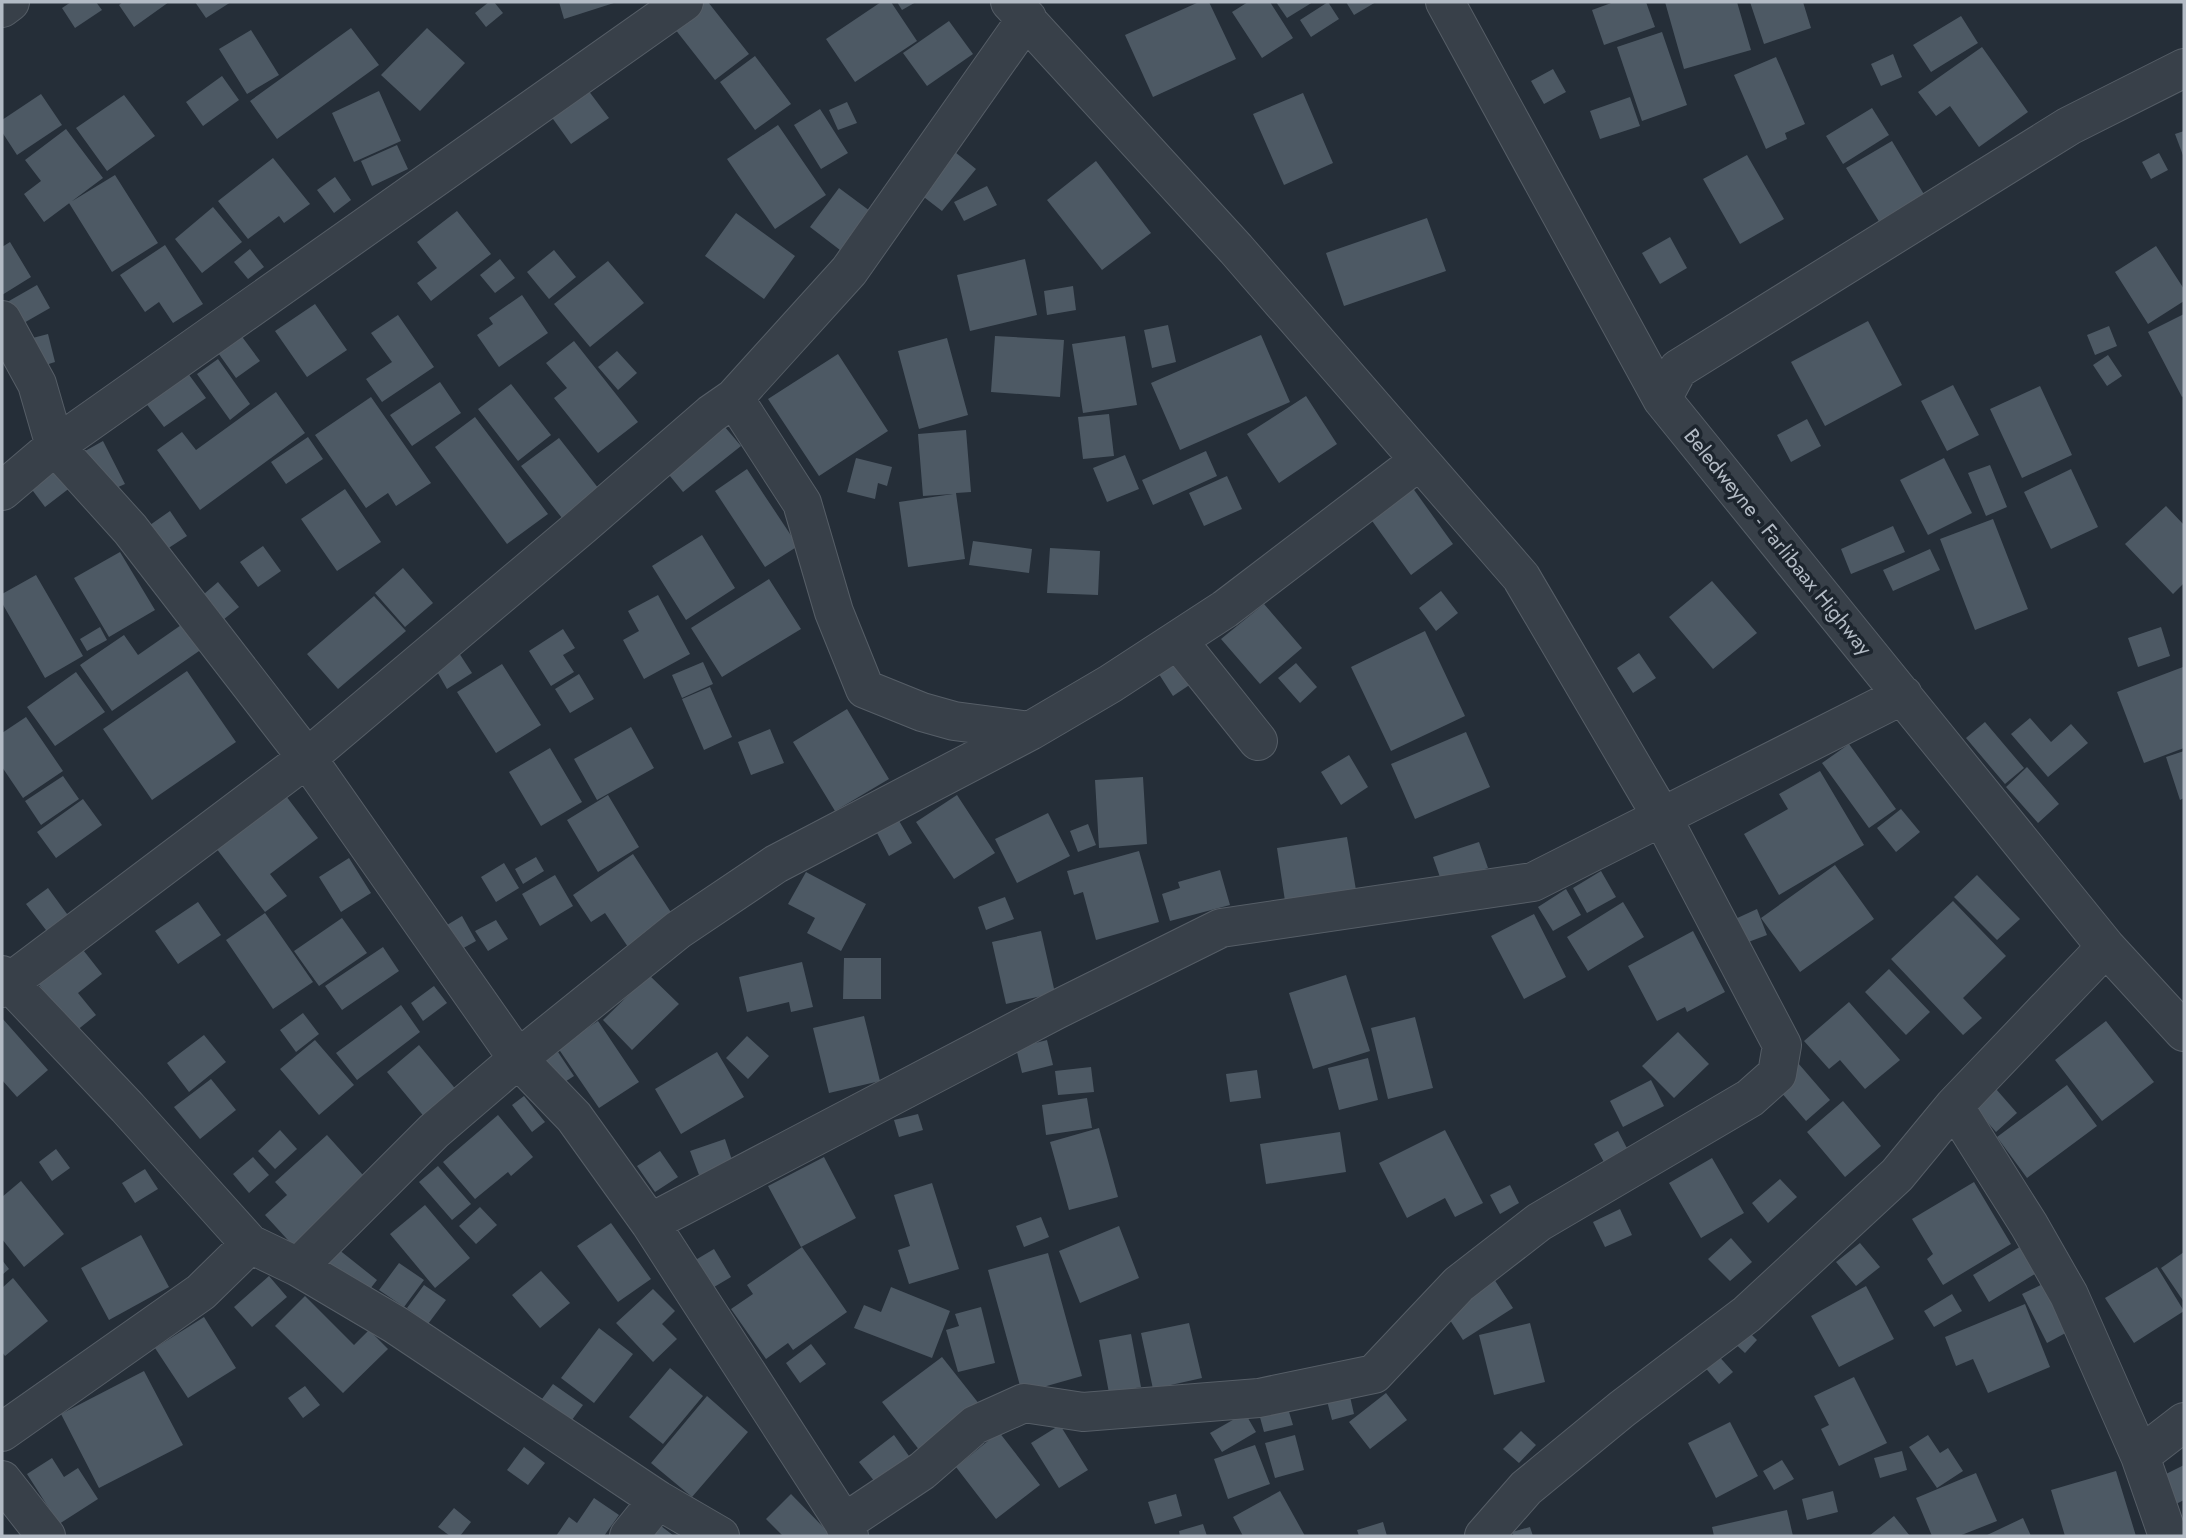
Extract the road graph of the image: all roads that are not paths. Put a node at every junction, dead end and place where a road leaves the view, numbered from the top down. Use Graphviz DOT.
graph roads {
  1 [pos="10,2"];
  2 [pos="684,2"];
  3 [pos="1445,2"];
  4 [pos="2,8"];
  5 [pos="1019,10"];
  6 [pos="2184,68"];
  7 [pos="2,320"];
  8 [pos="734,398"];
  9 [pos="1662,400"];
  10 [pos="55,446"];
  11 [pos="1419,461"];
  12 [pos="2,491"];
  13 [pos="1178,641"];
  14 [pos="1903,695"];
  15 [pos="1030,731"];
  16 [pos="1258,741"];
  17 [pos="307,758"];
  18 [pos="1662,817"];
  19 [pos="2106,947"];
  20 [pos="4,982"];
  21 [pos="2184,1032"];
  22 [pos="518,1059"];
  23 [pos="1954,1106"];
  24 [pos="650,1223"];
  25 [pos="250,1244"];
  26 [pos="298,1267"];
  27 [pos="2184,1422"];
  28 [pos="2,1432"];
  29 [pos="2140,1456"];
  30 [pos="2,1480"];
  31 [pos="658,1500"];
  32 [pos="846,1530"];
  33 [pos="46,1536"];
  34 [pos="629,1536"];
  35 [pos="720,1536"];
  36 [pos="1484,1536"];
  37 [pos="2168,1536"];
  1 -- 4 [label="street"];
  2 -- 10 [label="street"];
  3 -- 9 [label="street, Beledweyne - Farlibaax Highway"];
  5 -- 8 [label="street"];
  5 -- 11 [label="street"];
  6 -- 9 [label="street"];
  7 -- 10 [label="street"];
  8 -- 15 [label="street"];
  8 -- 17 [label="street"];
  9 -- 14 [label="street, Beledweyne - Farlibaax Highway"];
  10 -- 12 [label="street"];
  10 -- 17 [label="street"];
  11 -- 13 [label="street"];
  11 -- 18 [label="street"];
  13 -- 15 [label="street"];
  13 -- 16 [label="street"];
  14 -- 18 [label="street"];
  14 -- 19 [label="street, Beledweyne - Farlibaax Highway"];
  15 -- 22 [label="street"];
  17 -- 20 [label="street"];
  17 -- 22 [label="street"];
  18 -- 24 [label="street"];
  18 -- 32 [label="street"];
  19 -- 21 [label="street, Beledweyne - Farlibaax Highway"];
  19 -- 23 [label="street"];
  20 -- 25 [label="street"];
  22 -- 24 [label="street"];
  22 -- 26 [label="street"];
  23 -- 29 [label="street"];
  23 -- 36 [label="street"];
  24 -- 32 [label="street"];
  25 -- 26 [label="street"];
  25 -- 28 [label="street"];
  26 -- 31 [label="street"];
  27 -- 29 [label="street"];
  29 -- 37 [label="street"];
  30 -- 33 [label="street"];
  31 -- 34 [label="street"];
  31 -- 35 [label="street"];
}
